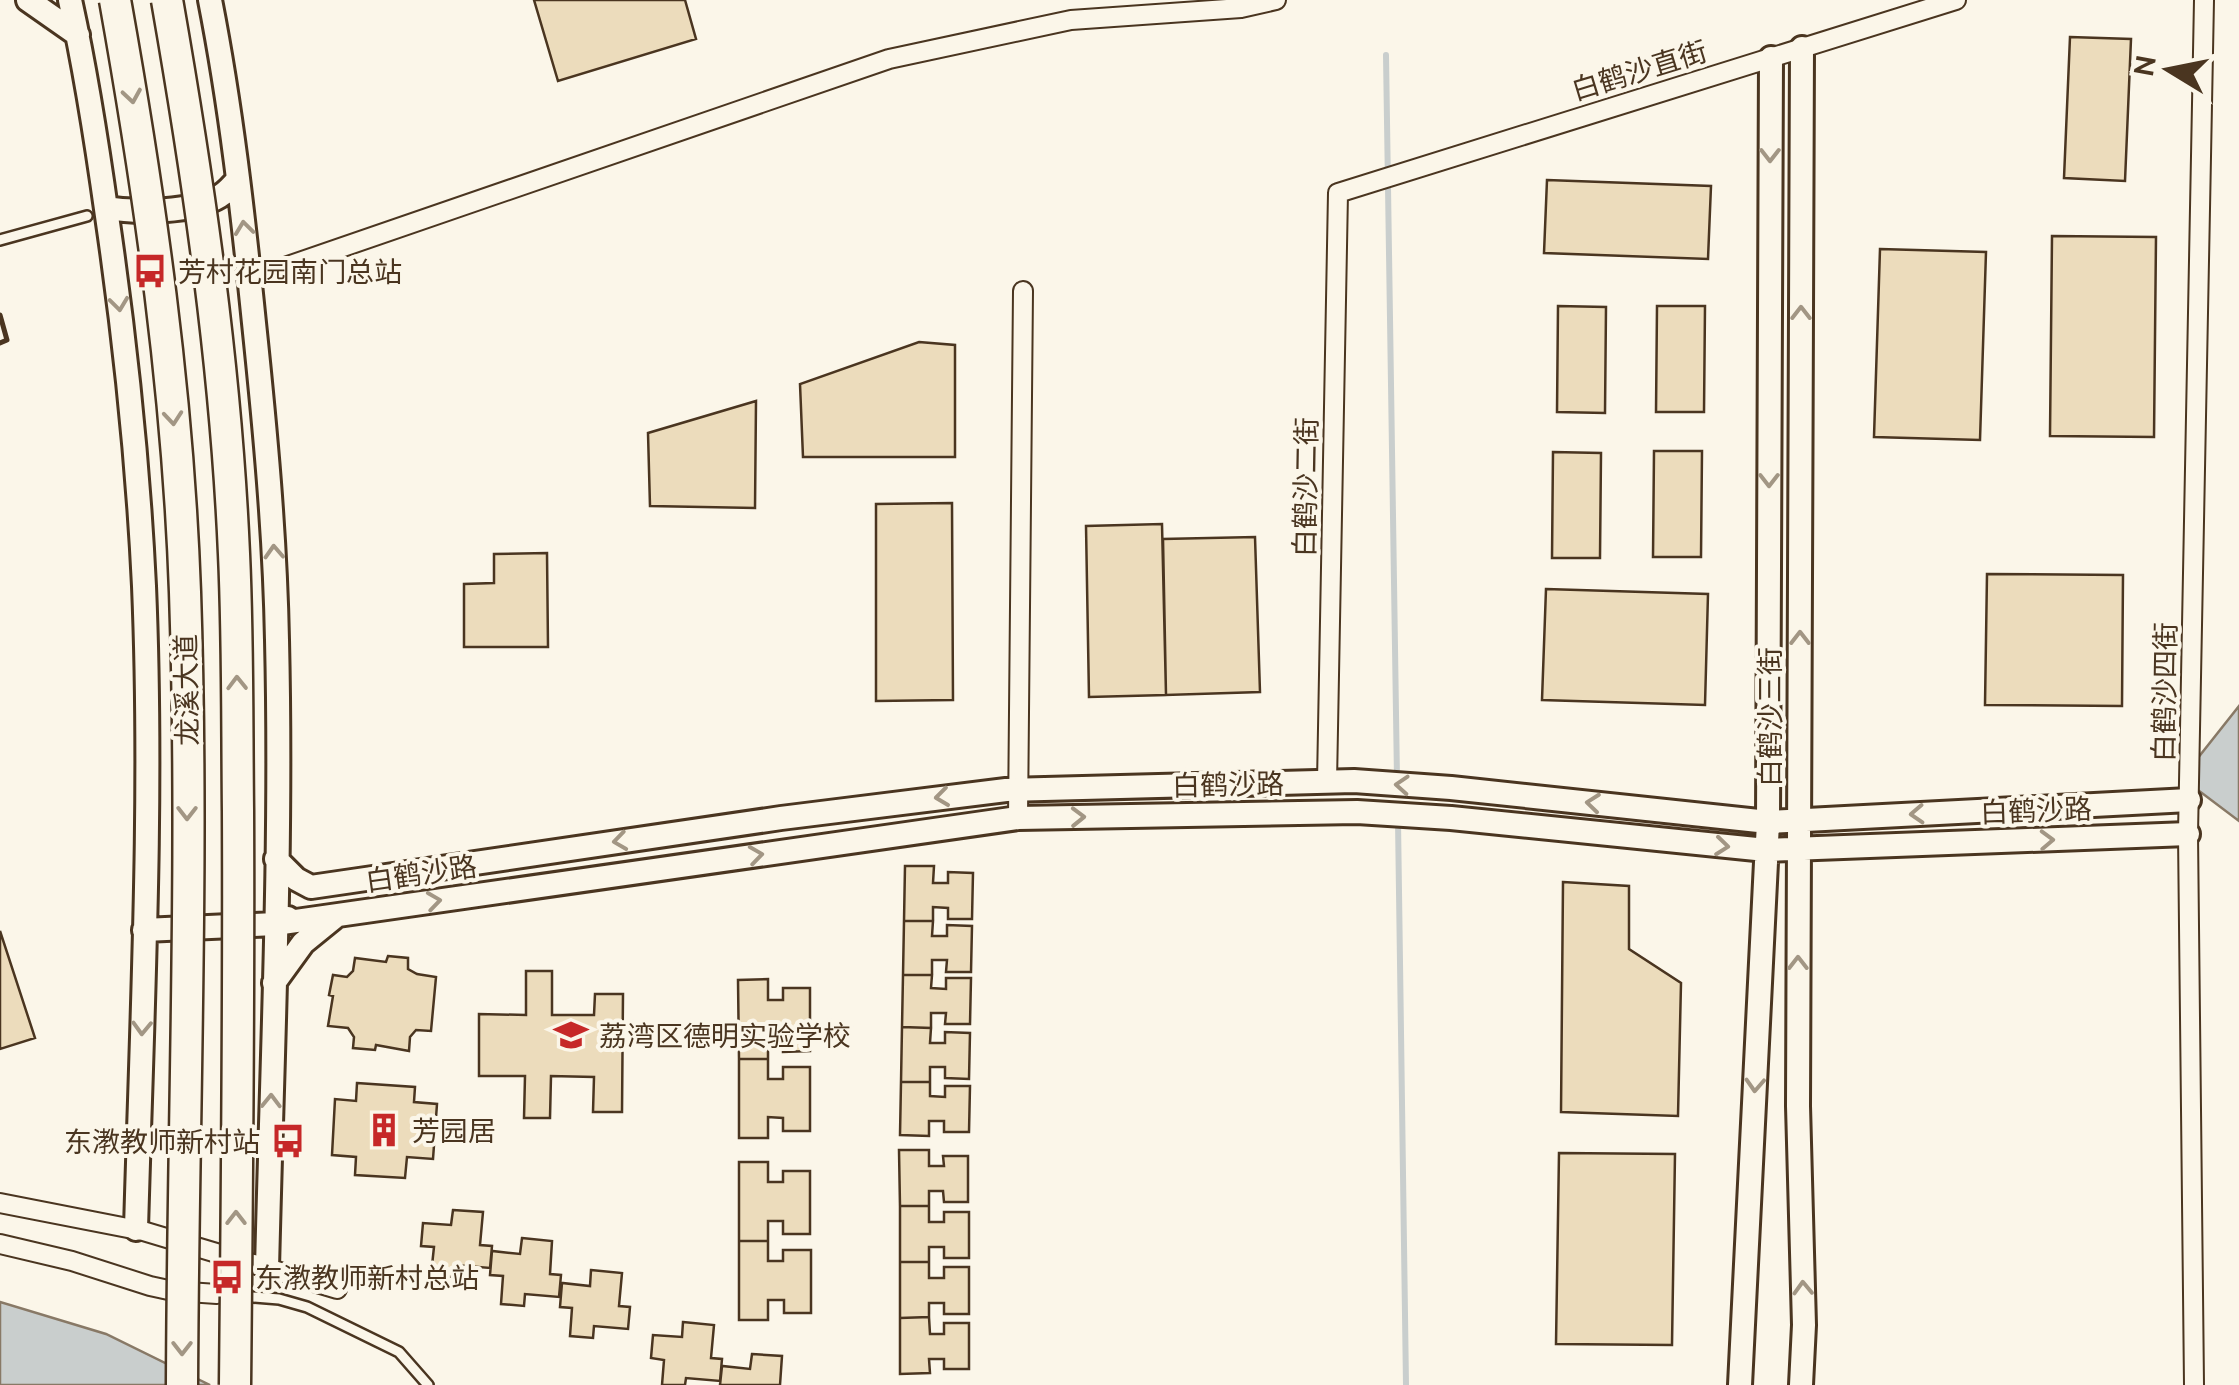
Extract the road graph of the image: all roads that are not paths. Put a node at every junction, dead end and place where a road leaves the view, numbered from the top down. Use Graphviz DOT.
graph roads {
  1 [pos="28,0"];
  2 [pos="70,0"];
  3 [pos="115,0"];
  4 [pos="167,0"];
  5 [pos="1276,0"];
  6 [pos="1956,0"];
  7 [pos="2204,0"];
  8 [pos="216,5"];
  9 [pos="78,35"];
  10 [pos="1802,48"];
  11 [pos="1770,58"];
  12 [pos="238,179"];
  13 [pos="1338,192"];
  14 [pos="96,212"];
  15 [pos="0,240"];
  16 [pos="250,280"];
  17 [pos="1023,291"];
  18 [pos="1328,782"];
  19 [pos="1018,789"];
  20 [pos="2189,800"];
  21 [pos="1018,818"];
  22 [pos="1799,820"];
  23 [pos="1768,822"];
  24 [pos="2188,834"];
  25 [pos="1798,849"];
  26 [pos="1766,850"];
  27 [pos="276,860"];
  28 [pos="364,881"];
  29 [pos="338,915"];
  30 [pos="275,924"];
  31 [pos="144,930"];
  32 [pos="274,983"];
  33 [pos="0,1202"];
  34 [pos="136,1229"];
  35 [pos="0,1244"];
  36 [pos="268,1269"];
  37 [pos="337,1289"];
  38 [pos="217,1294"];
  39 [pos="182,1385"];
  40 [pos="235,1385"];
  41 [pos="428,1385"];
  42 [pos="1740,1385"];
  43 [pos="1802,1385"];
  44 [pos="2194,1385"];
  1 -- 9 [label="street"];
  2 -- 9 [label="street"];
  3 -- 39 [label="main road, 龙溪大道, one-way, bridge"];
  40 -- 4 [label="main road, 龙溪大道, one-way, bridge"];
  5 -- 16 [label="street"];
  6 -- 10 [label="street, 白鹤沙直街"];
  7 -- 20 [label="street, 白鹤沙四街"];
  8 -- 12 [label="street"];
  9 -- 14 [label="street"];
  10 -- 11 [label="street, 白鹤沙直街"];
  22 -- 10 [label="street, 白鹤沙三街, one-way"];
  11 -- 13 [label="street, 白鹤沙直街"];
  11 -- 23 [label="street, 白鹤沙三街, one-way"];
  12 -- 14 [label="street"];
  16 -- 12 [label="street, one-way"];
  13 -- 18 [label="street, 白鹤沙二街"];
  14 -- 15 [label="lane"];
  14 -- 31 [label="street, one-way"];
  27 -- 16 [label="street, one-way"];
  17 -- 19 [label="street"];
  18 -- 19 [label="street, 白鹤沙路"];
  23 -- 18 [label="street, 白鹤沙路, one-way"];
  19 -- 21 [label="street"];
  19 -- 28 [label="street, 白鹤沙路, one-way"];
  20 -- 22 [label="street, 白鹤沙路, one-way"];
  20 -- 24 [label="street, 白鹤沙四街"];
  21 -- 26 [label="street, 白鹤沙路, one-way"];
  29 -- 21 [label="street, 白鹤沙路, one-way"];
  22 -- 23 [label="street, 白鹤沙路"];
  22 -- 25 [label="street, 白鹤沙三街"];
  23 -- 26 [label="street, 白鹤沙三街"];
  25 -- 24 [label="street, 白鹤沙路, one-way"];
  24 -- 44 [label="street, 白鹤沙四街"];
  25 -- 26 [label="street, 白鹤沙路"];
  43 -- 25 [label="street, 白鹤沙三街, one-way"];
  26 -- 42 [label="street, 白鹤沙三街, one-way"];
  27 -- 28 [label="street, 白鹤沙路"];
  27 -- 30 [label="street"];
  28 -- 30 [label="street"];
  29 -- 30 [label="street, 白鹤沙路"];
  29 -- 32 [label="street"];
  30 -- 31 [label="street, 白鹤沙路"];
  30 -- 32 [label="street"];
  31 -- 34 [label="street, one-way"];
  36 -- 32 [label="street, one-way"];
  33 -- 34 [label="street"];
  34 -- 36 [label="street"];
  35 -- 38 [label="street"];
  36 -- 37 [label="street"];
  38 -- 41 [label="lane"];
}
